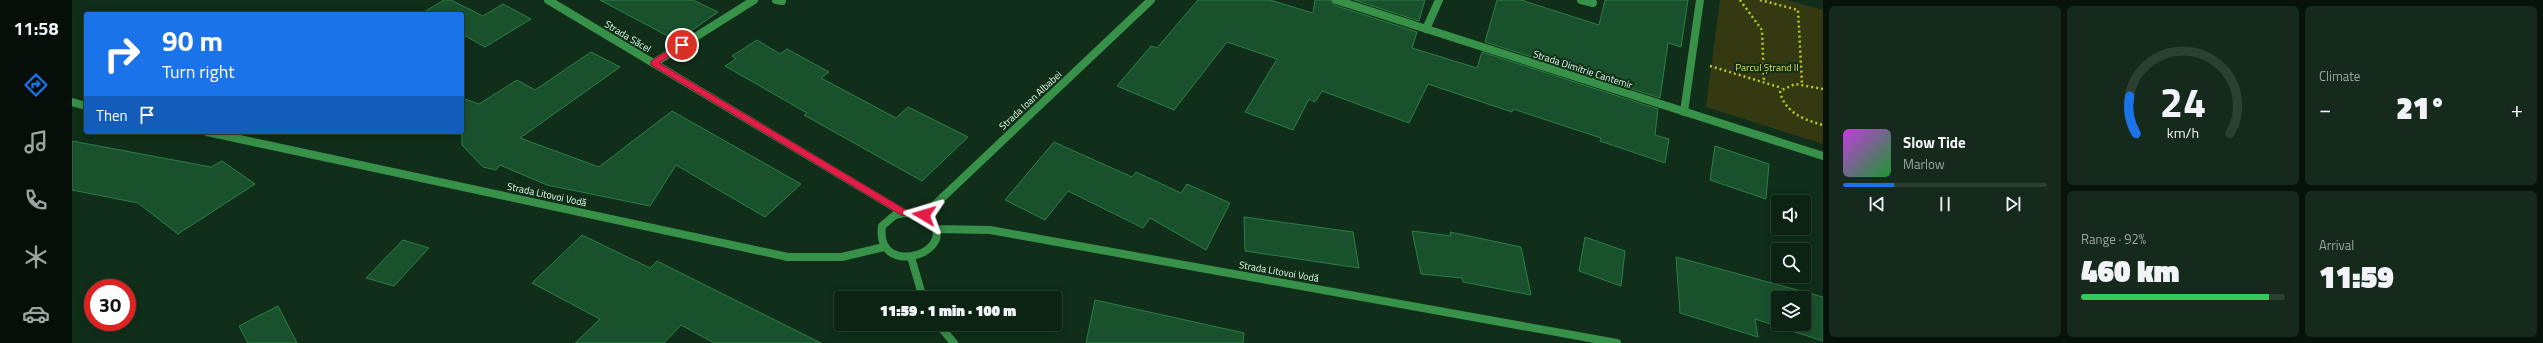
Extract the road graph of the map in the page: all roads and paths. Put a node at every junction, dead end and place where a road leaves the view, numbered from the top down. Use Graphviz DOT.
graph roads {
  1 [pos="548,0"];
  2 [pos="754,0"];
  3 [pos="1151,0"];
  4 [pos="1336,0"];
  5 [pos="1439,0"];
  6 [pos="1581,0"];
  7 [pos="1700,0"];
  8 [pos="1740,0"];
  9 [pos="1760,0"];
  10 [pos="1593,3"];
  11 [pos="1426,29"];
  12 [pos="1692,61"];
  13 [pos="654,63"];
  14 [pos="1764,82"];
  15 [pos="1802,84"];
  16 [pos="1782,88"];
  17 [pos="1823,89"];
  18 [pos="72,102"];
  19 [pos="84,105"];
  20 [pos="1684,112"];
  21 [pos="1823,125"];
  22 [pos="215,134"];
  23 [pos="1823,156"];
  24 [pos="904,213"];
  25 [pos="924,215"];
  26 [pos="937,229"];
  27 [pos="884,247"];
  28 [pos="911,257"];
  29 [pos="921,291"];
  30 [pos="944,331"];
  31 [pos="954,343"];
  32 [pos="1617,343"];
  1 -- 13 [label="street, Strada Săcel"];
  2 -- 13 [label="street"];
  3 -- 25 [label="street, Strada Ioan Albabei"];
  4 -- 11 [label="street, Strada Dimitrie Cantemir"];
  5 -- 11 [label="street"];
  6 -- 10 [label="street"];
  7 -- 12 [label="street"];
  8 -- 14 [label="path"];
  9 -- 15 [label="path"];
  11 -- 20 [label="street, Strada Dimitrie Cantemir"];
  12 -- 14 [label="path"];
  12 -- 20 [label="street"];
  13 -- 24 [label="street, Strada Săcel"];
  14 -- 16 [label="path"];
  15 -- 16 [label="path"];
  15 -- 17 [label="path"];
  16 -- 21 [label="path"];
  18 -- 19 [label="street"];
  20 -- 23 [label="street, Strada Dimitrie Cantemir"];
  22 -- 27 [label="street, Strada Litovoi Vodă"];
  24 -- 25 [label="street"];
  24 -- 27 [label="street"];
  25 -- 26 [label="street"];
  26 -- 28 [label="street"];
  26 -- 32 [label="street, Strada Litovoi Vodă"];
  27 -- 28 [label="street"];
  28 -- 29 [label="street"];
  30 -- 31 [label="street"];
}
